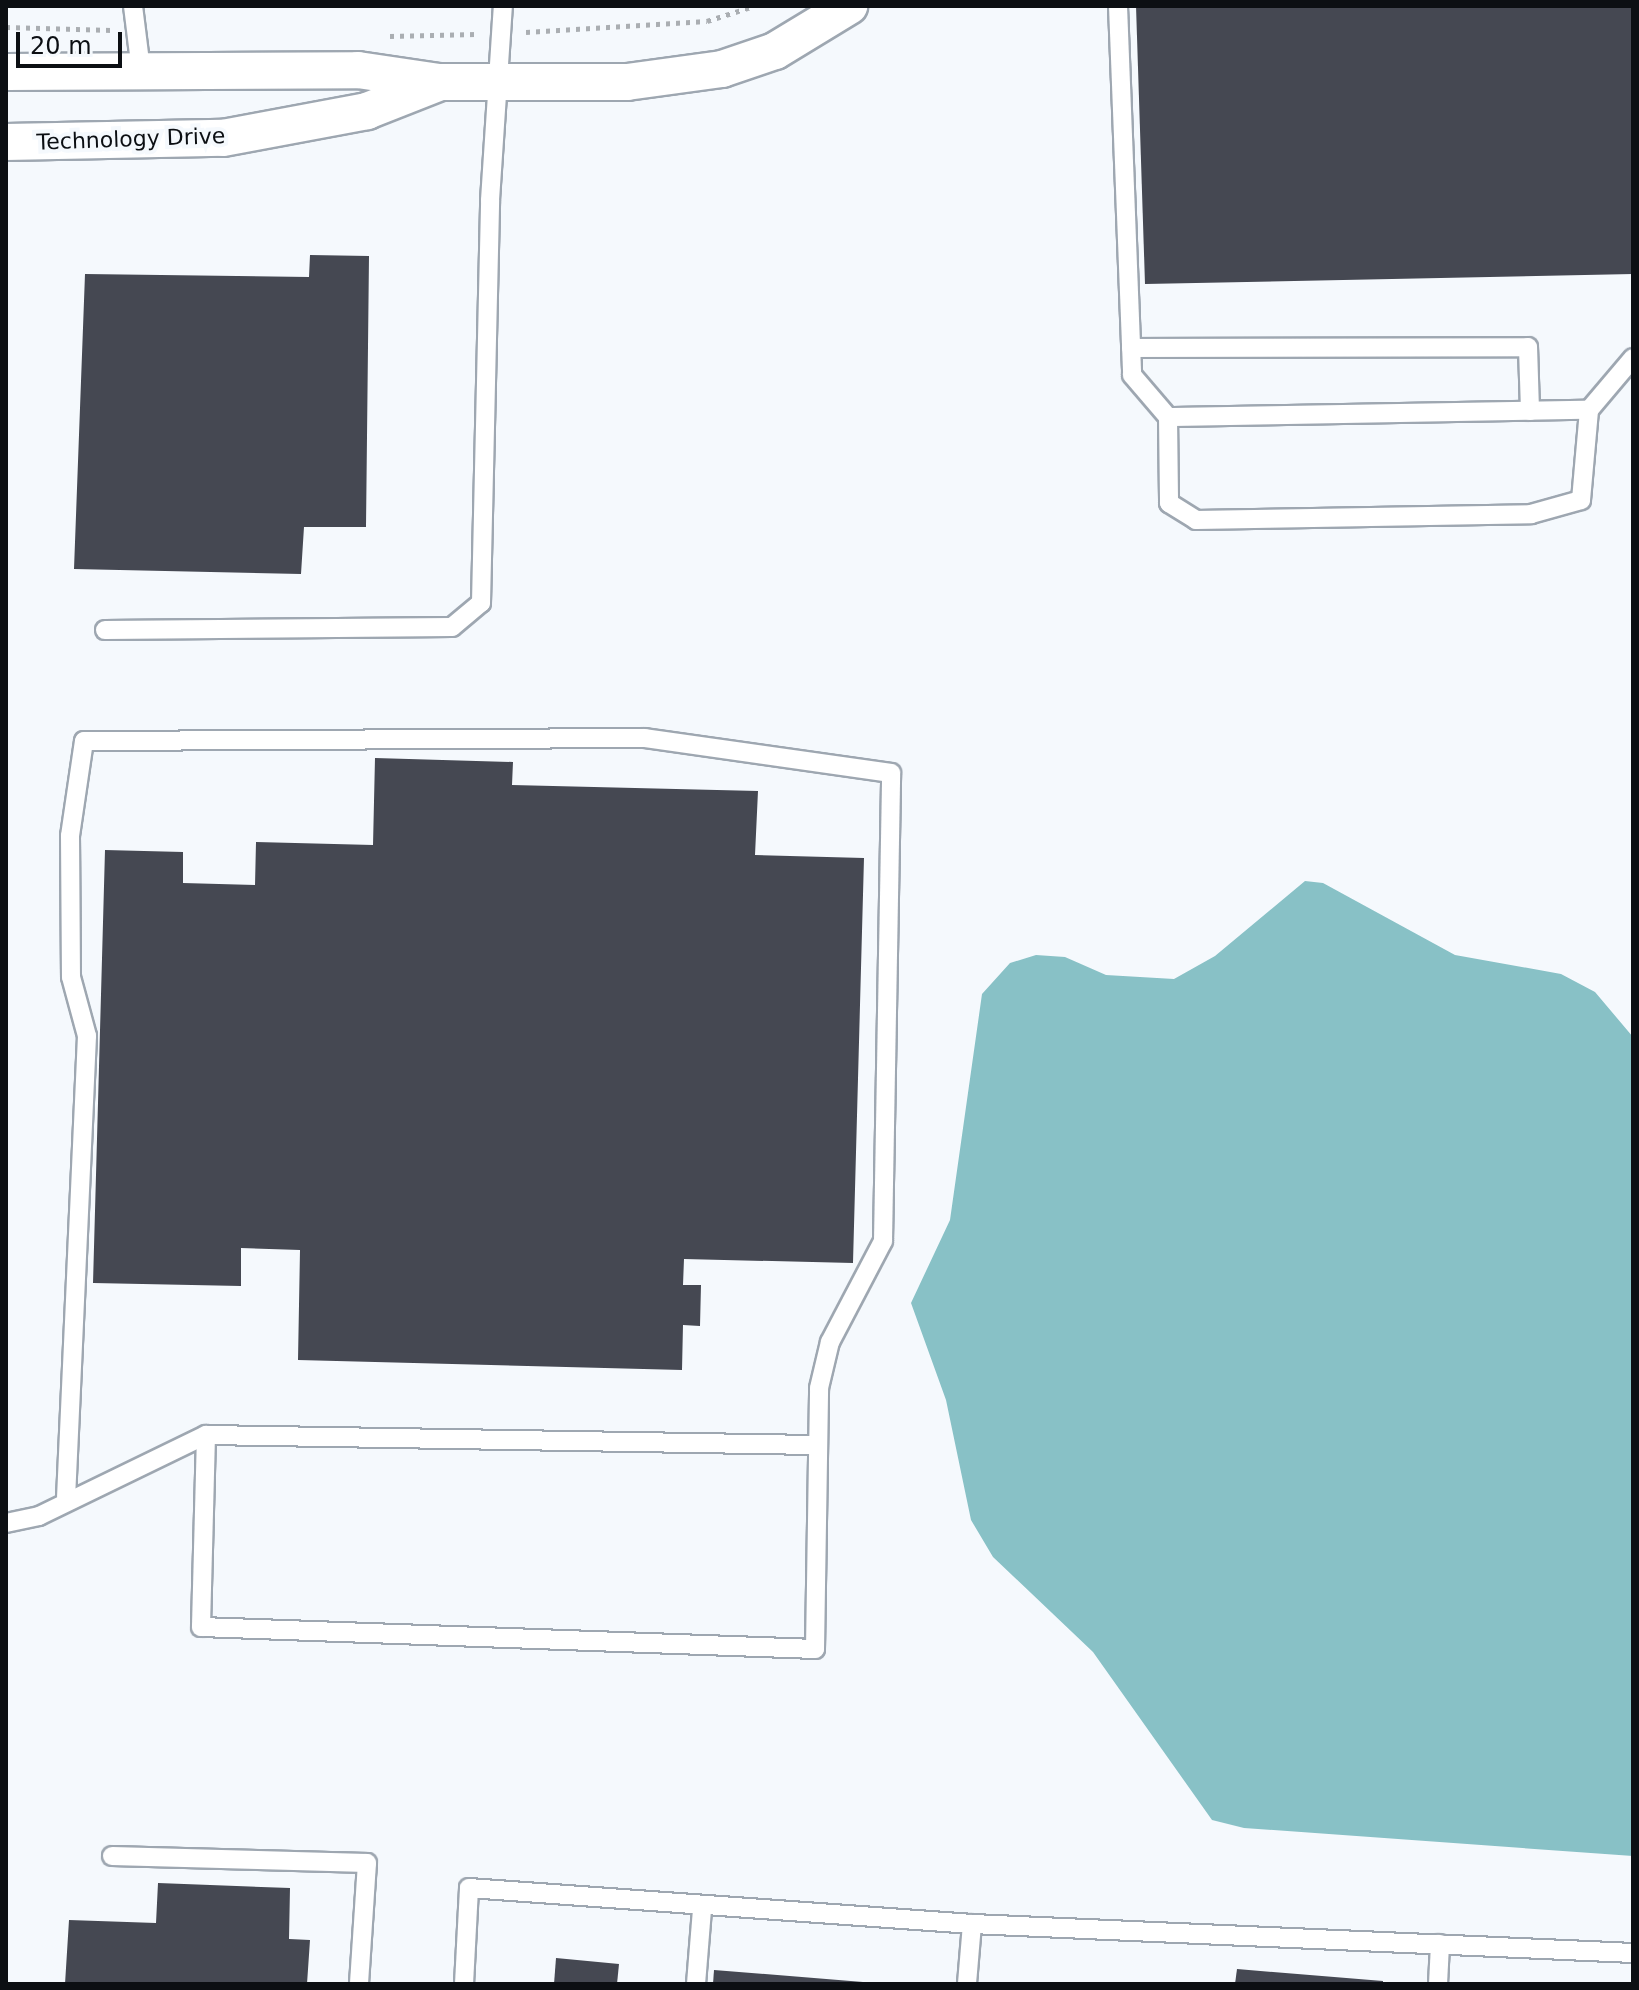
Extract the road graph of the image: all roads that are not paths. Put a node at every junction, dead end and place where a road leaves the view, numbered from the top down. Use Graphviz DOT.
graph roads {
  1 [pos="133,6"];
  2 [pos="503,6"];
  3 [pos="849,6"];
  4 [pos="1118,6"];
  5 [pos="141,70"];
  6 [pos="6,72"];
  7 [pos="439,82"];
  8 [pos="497,82"];
  9 [pos="6,142"];
  10 [pos="1131,348"];
  11 [pos="1633,358"];
  12 [pos="1589,410"];
  13 [pos="1530,411"];
  14 [pos="1168,417"];
  15 [pos="105,630"];
  16 [pos="206,1435"];
  17 [pos="818,1445"];
  18 [pos="66,1497"];
  19 [pos="6,1523"];
  20 [pos="112,1856"];
  21 [pos="702,1909"];
  22 [pos="972,1924"];
  23 [pos="1440,1944"];
  24 [pos="1633,1953"];
  25 [pos="359,1984"];
  26 [pos="464,1984"];
  27 [pos="696,1984"];
  28 [pos="967,1984"];
  29 [pos="1438,1984"];
  1 -- 5 [label="lane"];
  2 -- 8 [label="lane"];
  3 -- 8 [label="street, Technology Drive"];
  4 -- 10 [label="lane"];
  5 -- 6 [label="street, Technology Drive"];
  5 -- 7 [label="street, Technology Drive"];
  7 -- 8 [label="street, Technology Drive"];
  7 -- 9 [label="street, Technology Drive"];
  8 -- 15 [label="lane"];
  10 -- 13 [label="lane"];
  10 -- 14 [label="lane"];
  11 -- 12 [label="lane"];
  12 -- 13 [label="lane"];
  12 -- 14 [label="lane"];
  13 -- 14 [label="lane"];
  16 -- 17 [label="lane"];
  16 -- 17 [label="lane"];
  16 -- 18 [label="lane"];
  17 -- 18 [label="lane"];
  18 -- 19 [label="lane"];
  20 -- 25 [label="lane"];
  21 -- 22 [label="lane"];
  21 -- 26 [label="lane"];
  21 -- 27 [label="lane"];
  22 -- 23 [label="lane"];
  22 -- 28 [label="lane"];
  23 -- 24 [label="lane"];
  23 -- 29 [label="lane"];
}
